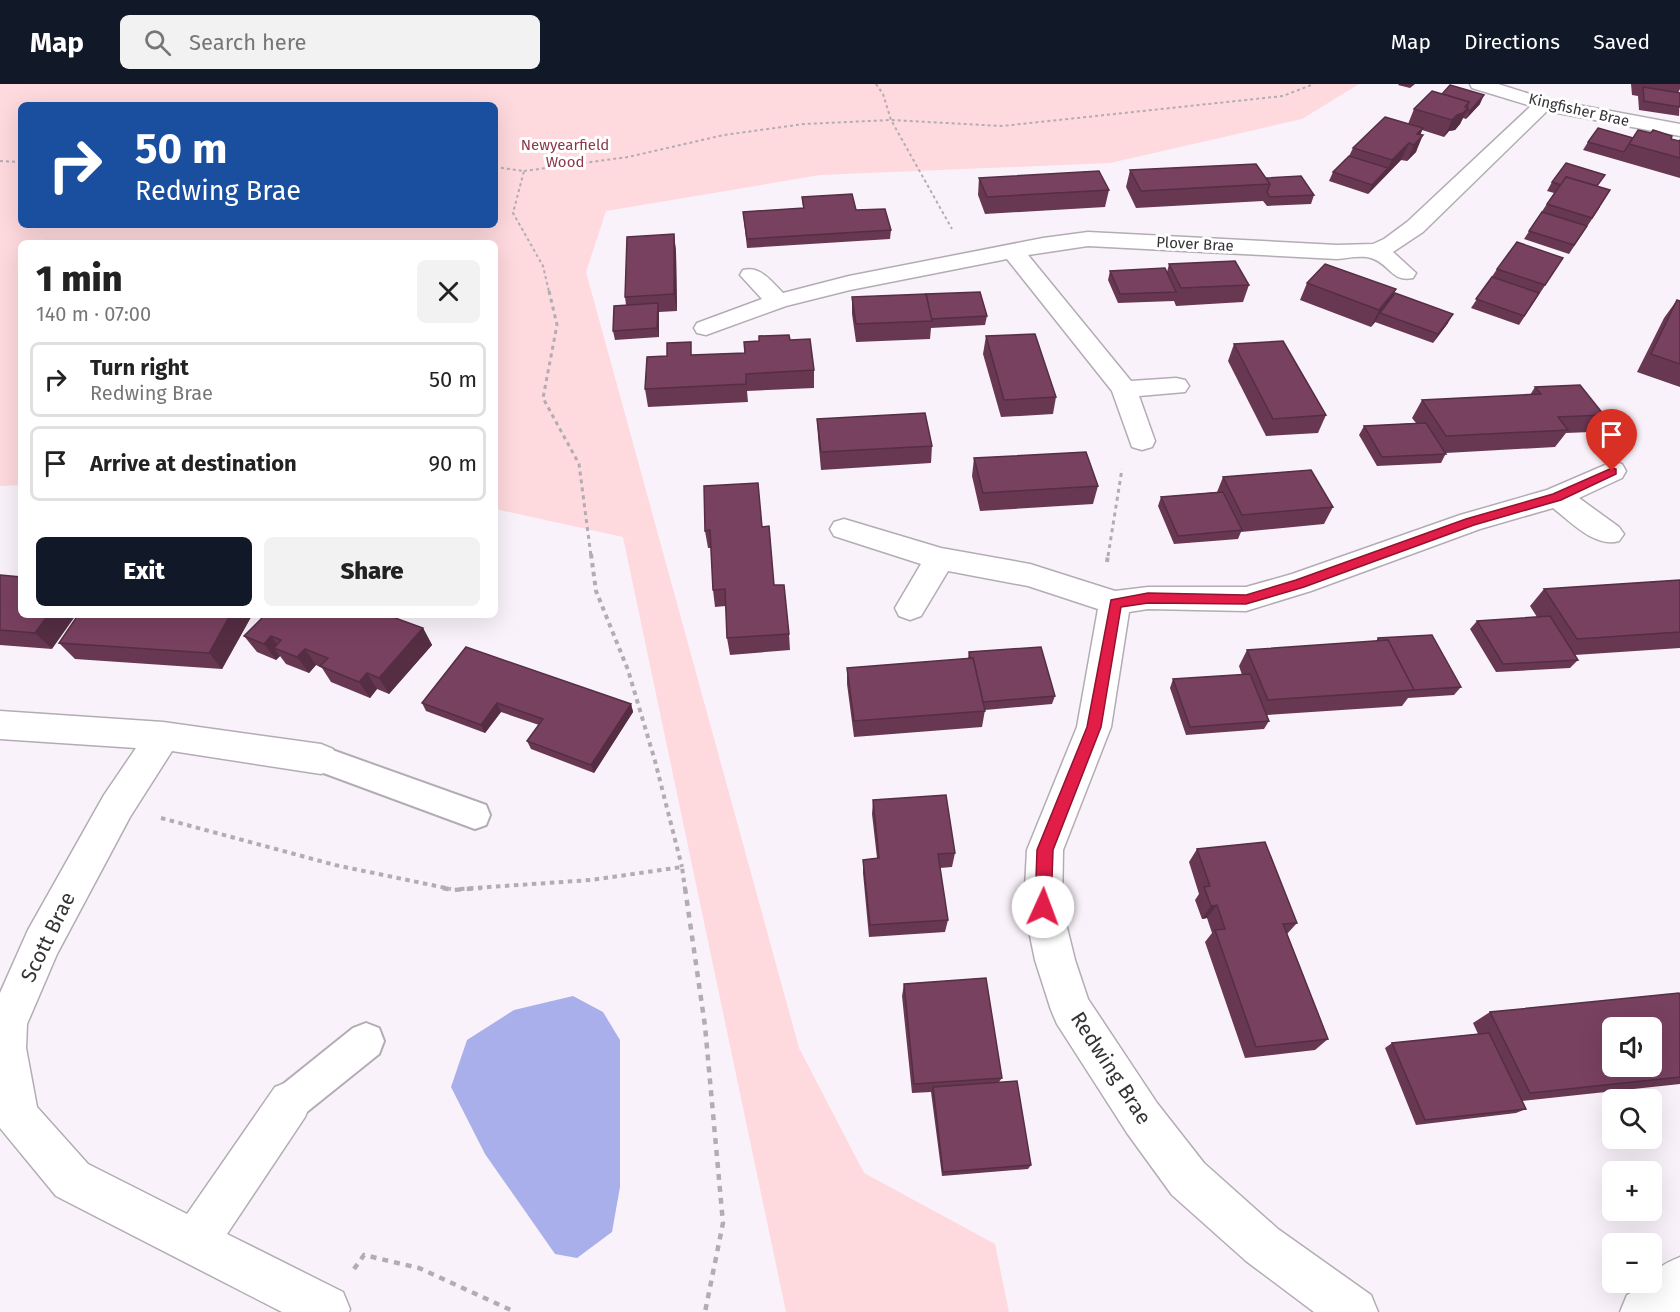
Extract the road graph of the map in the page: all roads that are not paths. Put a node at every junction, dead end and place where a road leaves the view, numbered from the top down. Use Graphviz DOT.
graph roads {
  1 [pos="1479,84"];
  2 [pos="1543,104"];
  3 [pos="1680,130"];
  4 [pos="1013,251"];
  5 [pos="1377,251"];
  6 [pos="1405,273"];
  7 [pos="751,275"];
  8 [pos="778,301"];
  9 [pos="706,328"];
  10 [pos="1176,386"];
  11 [pos="1124,388"];
  12 [pos="1142,441"];
  13 [pos="1612,471"];
  14 [pos="1557,497"];
  15 [pos="844,529"];
  16 [pos="1609,534"];
  17 [pos="940,559"];
  18 [pos="1107,601"];
  19 [pos="910,608"];
  20 [pos="0,725"];
  21 [pos="163,736"];
  22 [pos="321,759"];
  23 [pos="475,815"];
  24 [pos="366,1041"];
  25 [pos="3,1049"];
  26 [pos="290,1102"];
  27 [pos="194,1243"];
  28 [pos="1680,1280"];
  29 [pos="328,1310"];
  30 [pos="1354,1312"];
  31 [pos="1644,1312"];
  1 -- 2 [label="street, Kingfisher Brae"];
  2 -- 3 [label="street, Kingfisher Brae"];
  2 -- 5 [label="street, Plover Brae"];
  4 -- 5 [label="street, Plover Brae"];
  4 -- 8 [label="street, Plover Brae"];
  4 -- 11 [label="street"];
  5 -- 6 [label="street"];
  7 -- 8 [label="street"];
  8 -- 9 [label="street, Plover Brae"];
  10 -- 11 [label="street"];
  11 -- 12 [label="street"];
  13 -- 14 [label="street"];
  14 -- 16 [label="street"];
  14 -- 18 [label="street"];
  15 -- 17 [label="street"];
  17 -- 18 [label="street"];
  17 -- 19 [label="street"];
  18 -- 30 [label="street, Redwing Brae"];
  20 -- 21 [label="street"];
  21 -- 22 [label="street"];
  21 -- 25 [label="street, Scott Brae"];
  22 -- 23 [label="lane"];
  24 -- 26 [label="lane"];
  25 -- 27 [label="street, Scott Brae"];
  26 -- 27 [label="street"];
  27 -- 29 [label="street, Scott Brae"];
  28 -- 31 [label="street"];
}
